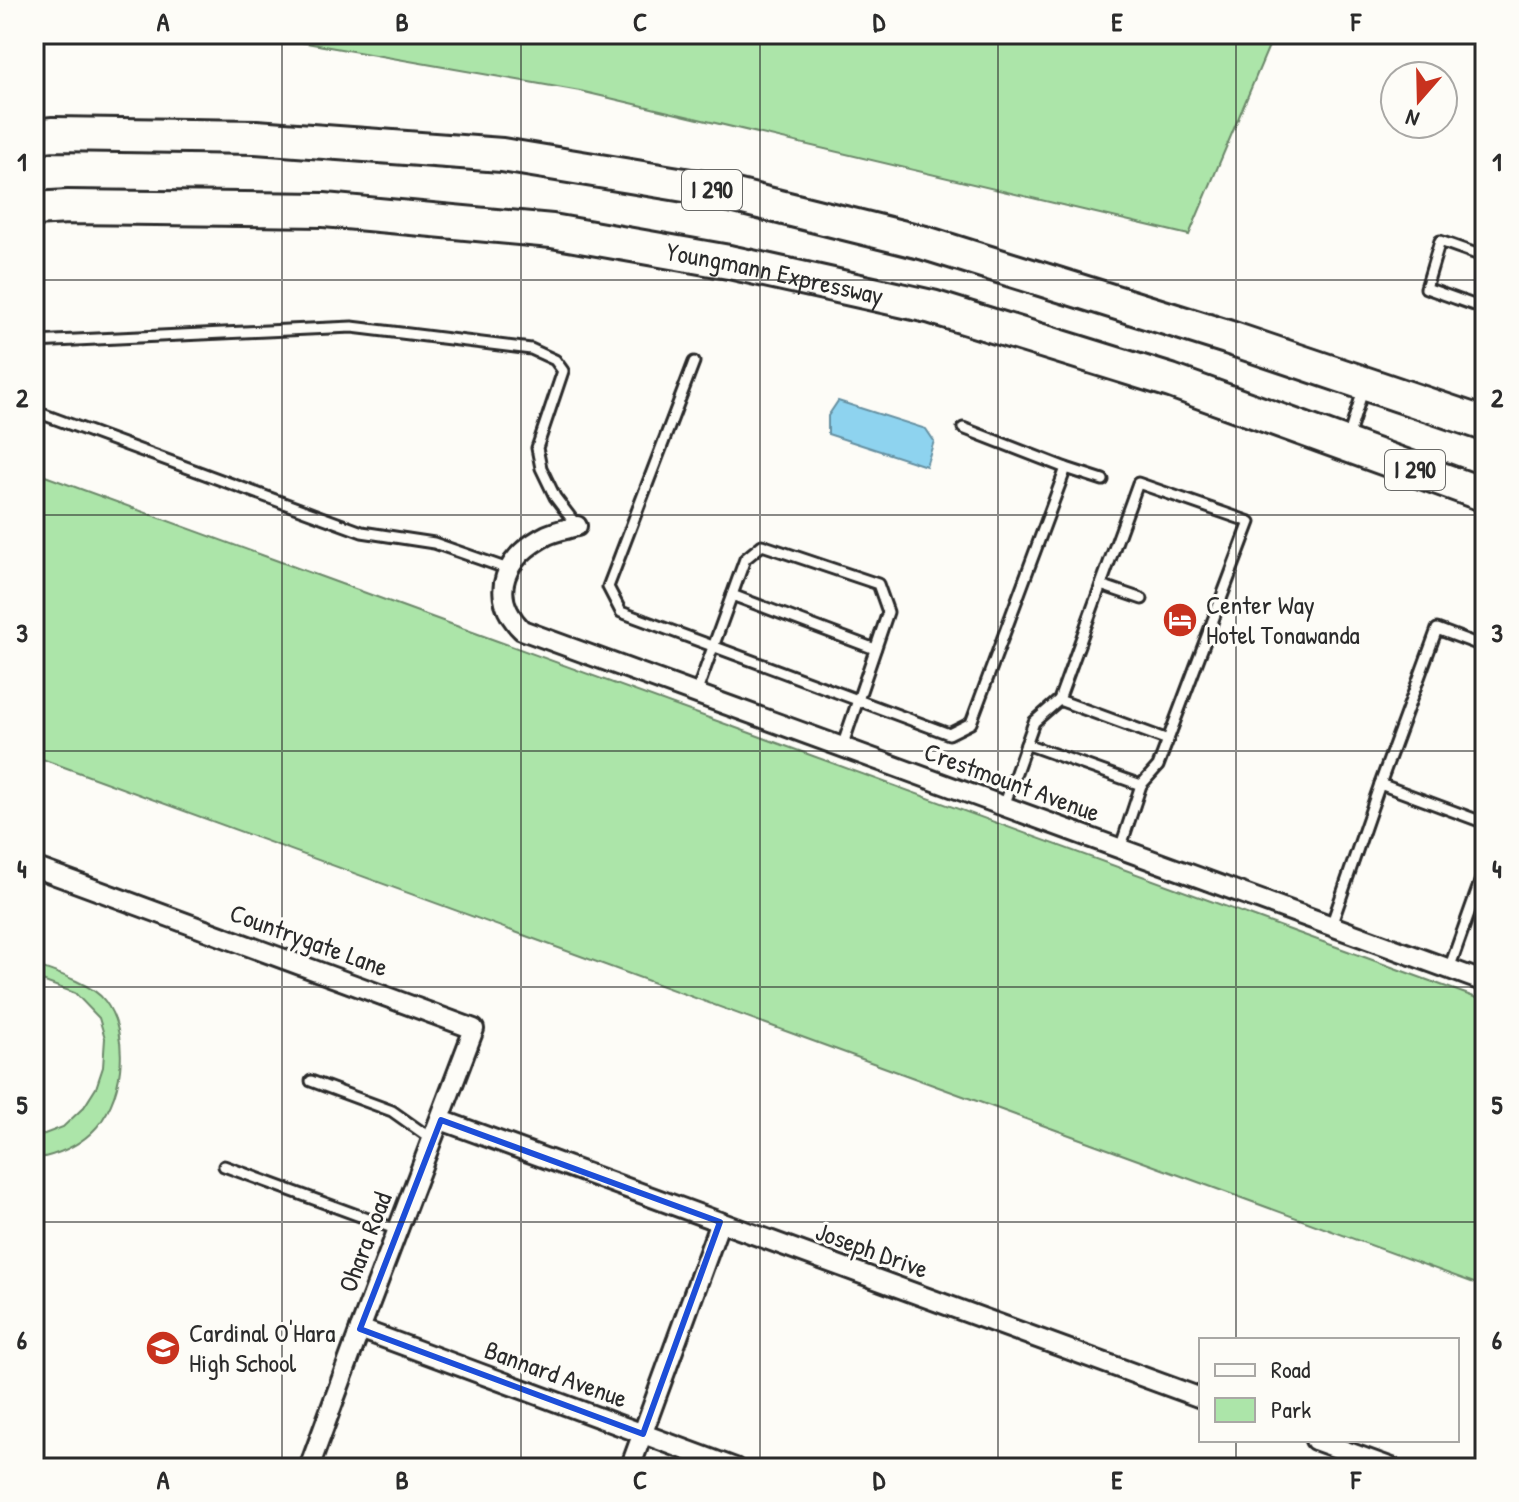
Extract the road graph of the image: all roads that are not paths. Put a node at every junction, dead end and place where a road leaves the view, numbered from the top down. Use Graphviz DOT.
graph roads {
  1 [pos="34,136"];
  2 [pos="34,209"];
  3 [pos="1485,257"];
  4 [pos="1485,309"];
  5 [pos="34,342"];
  6 [pos="694,362"];
  7 [pos="1365,383"];
  8 [pos="34,411"];
  9 [pos="1485,424"];
  10 [pos="963,428"];
  11 [pos="1346,445"];
  12 [pos="1066,468"];
  13 [pos="1103,480"];
  14 [pos="1485,495"];
  15 [pos="577,526"];
  16 [pos="508,569"];
  17 [pos="1101,585"];
  18 [pos="732,595"];
  19 [pos="1142,599"];
  20 [pos="714,647"];
  21 [pos="1485,647"];
  22 [pos="875,649"];
  23 [pos="696,694"];
  24 [pos="1059,700"];
  25 [pos="858,701"];
  26 [pos="1168,740"];
  27 [pos="1026,744"];
  28 [pos="842,747"];
  29 [pos="1380,784"];
  30 [pos="1141,785"];
  31 [pos="1004,806"];
  32 [pos="1485,823"];
  33 [pos="1120,849"];
  34 [pos="34,867"];
  35 [pos="1485,868"];
  36 [pos="1331,926"];
  37 [pos="1449,969"];
  38 [pos="1485,982"];
  39 [pos="311,1081"];
  40 [pos="441,1120"];
  41 [pos="433,1140"];
  42 [pos="224,1166"];
  43 [pos="720,1222"];
  44 [pos="398,1230"];
  45 [pos="360,1329"];
  46 [pos="1199,1397"];
  47 [pos="643,1434"];
  48 [pos="1320,1442"];
  49 [pos="309,1468"];
  50 [pos="630,1468"];
  51 [pos="735,1468"];
  52 [pos="1392,1468"];
  1 -- 7 [label="highway, I 290"];
  2 -- 11 [label="highway, Youngmann Expressway / I 290"];
  3 -- 4 [label="lane"];
  5 -- 15 [label="lane"];
  6 -- 20 [label="lane"];
  7 -- 9 [label="highway, I 290"];
  7 -- 11 [label="lane"];
  8 -- 16 [label="lane"];
  10 -- 12 [label="lane"];
  11 -- 14 [label="highway, Youngmann Expressway / I 290"];
  12 -- 13 [label="lane"];
  12 -- 25 [label="lane"];
  15 -- 16 [label="street"];
  16 -- 23 [label="street, Crestmount Avenue"];
  17 -- 19 [label="lane"];
  17 -- 24 [label="lane"];
  17 -- 26 [label="lane"];
  18 -- 20 [label="lane"];
  18 -- 22 [label="lane"];
  18 -- 22 [label="lane"];
  20 -- 23 [label="lane"];
  20 -- 25 [label="lane"];
  21 -- 29 [label="lane"];
  22 -- 25 [label="lane"];
  23 -- 28 [label="street, Crestmount Avenue"];
  24 -- 26 [label="lane"];
  24 -- 27 [label="lane"];
  25 -- 28 [label="lane"];
  26 -- 30 [label="lane"];
  27 -- 30 [label="lane"];
  27 -- 31 [label="lane"];
  28 -- 31 [label="street, Crestmount Avenue"];
  29 -- 32 [label="lane"];
  29 -- 36 [label="lane"];
  30 -- 33 [label="lane"];
  31 -- 33 [label="street, Crestmount Avenue"];
  33 -- 36 [label="street, Crestmount Avenue"];
  34 -- 40 [label="street, Countrygate Lane"];
  35 -- 37 [label="lane"];
  36 -- 37 [label="street, Crestmount Avenue"];
  37 -- 38 [label="street, Crestmount Avenue"];
  39 -- 41 [label="lane"];
  40 -- 41 [label="street, Ohara Road"];
  40 -- 43 [label="street, Joseph Drive"];
  41 -- 44 [label="street, Ohara Road"];
  42 -- 44 [label="lane"];
  43 -- 46 [label="street, Joseph Drive"];
  43 -- 47 [label="street"];
  44 -- 45 [label="street, Ohara Road"];
  45 -- 47 [label="street, Bannard Avenue"];
  45 -- 49 [label="street, Ohara Road"];
  47 -- 50 [label="street"];
  47 -- 51 [label="street, Bannard Avenue"];
  48 -- 52 [label="street"];
}
